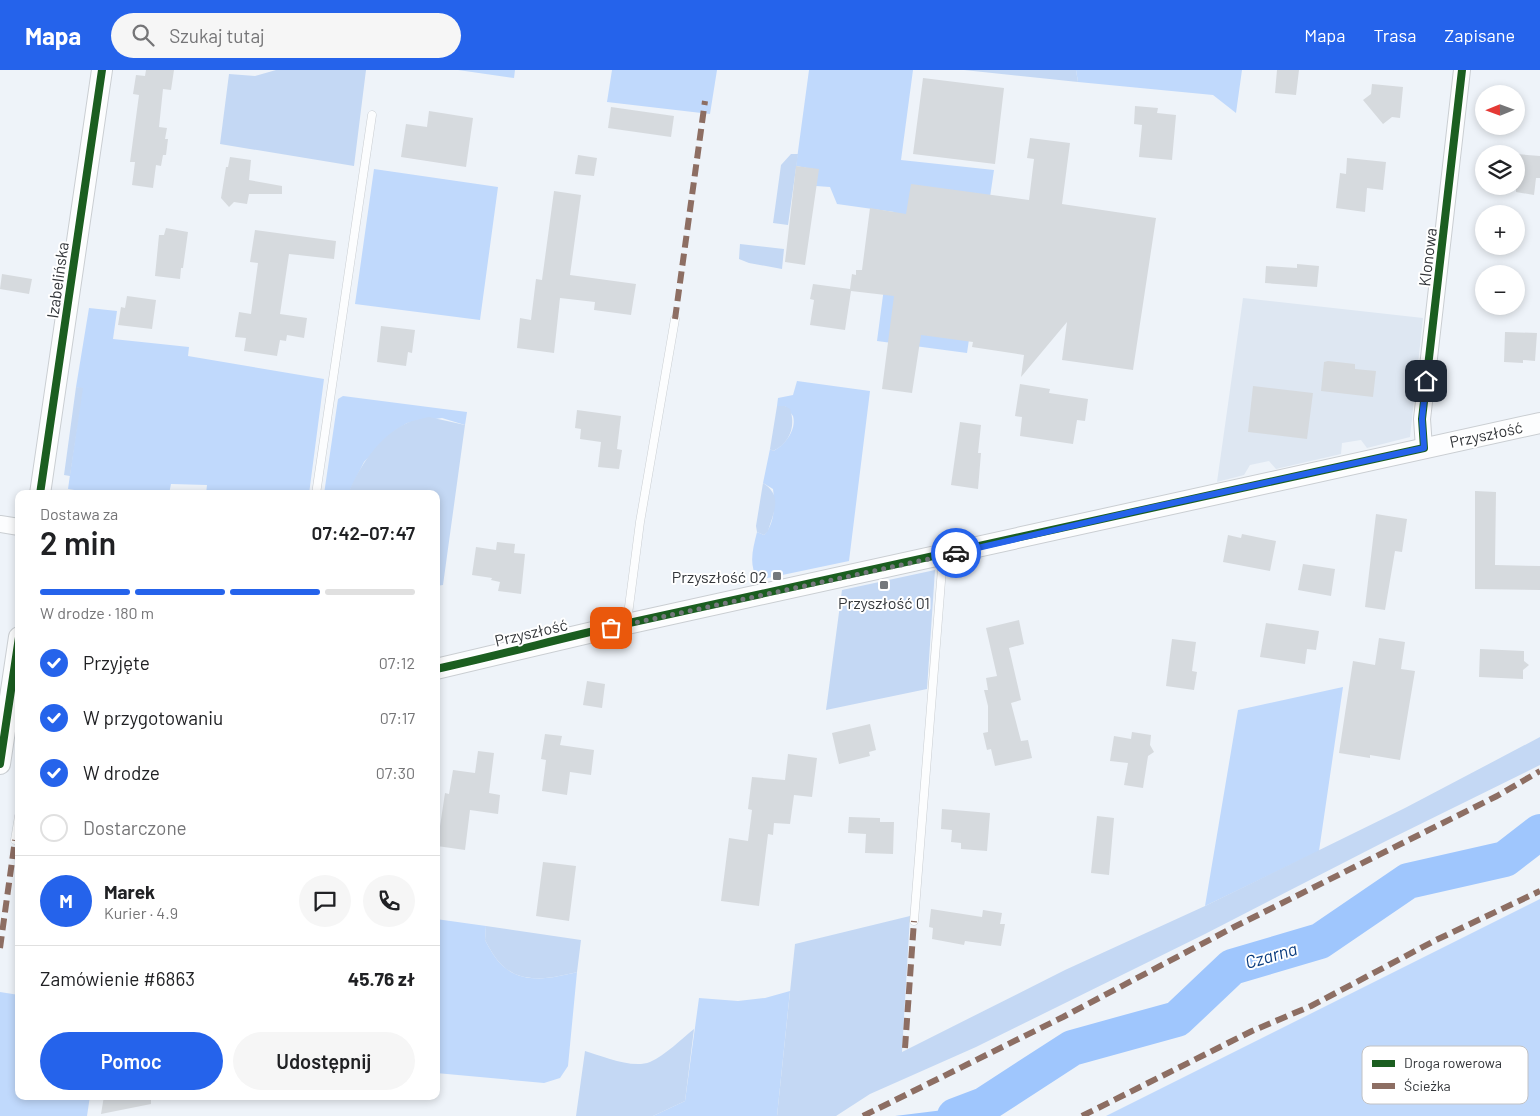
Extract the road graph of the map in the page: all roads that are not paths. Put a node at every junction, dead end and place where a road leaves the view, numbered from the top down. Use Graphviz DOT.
graph roads {
  1 [pos="102,70"];
  2 [pos="1462,70"];
  3 [pos="372,115"];
  4 [pos="674,319"];
  5 [pos="1540,423"];
  6 [pos="1424,448"];
  7 [pos="41,490"];
  8 [pos="317,490"];
  9 [pos="0,524"];
  10 [pos="15,526"];
  11 [pos="943,556"];
  12 [pos="627,624"];
  13 [pos="15,664"];
  14 [pos="440,668"];
  15 [pos="15,759"];
  16 [pos="0,763"];
  17 [pos="914,921"];
  1 -- 7 [label="street, Izabelińska"];
  2 -- 6 [label="street, Klonowa"];
  3 -- 8 [label="lane"];
  4 -- 12 [label="lane"];
  5 -- 6 [label="street, Przyszłość"];
  6 -- 11 [label="street, Przyszłość"];
  9 -- 10 [label="street"];
  11 -- 12 [label="street, Przyszłość"];
  11 -- 17 [label="lane"];
  12 -- 14 [label="street, Przyszłość"];
  13 -- 16 [label="street"];
  15 -- 16 [label="street"];
}
